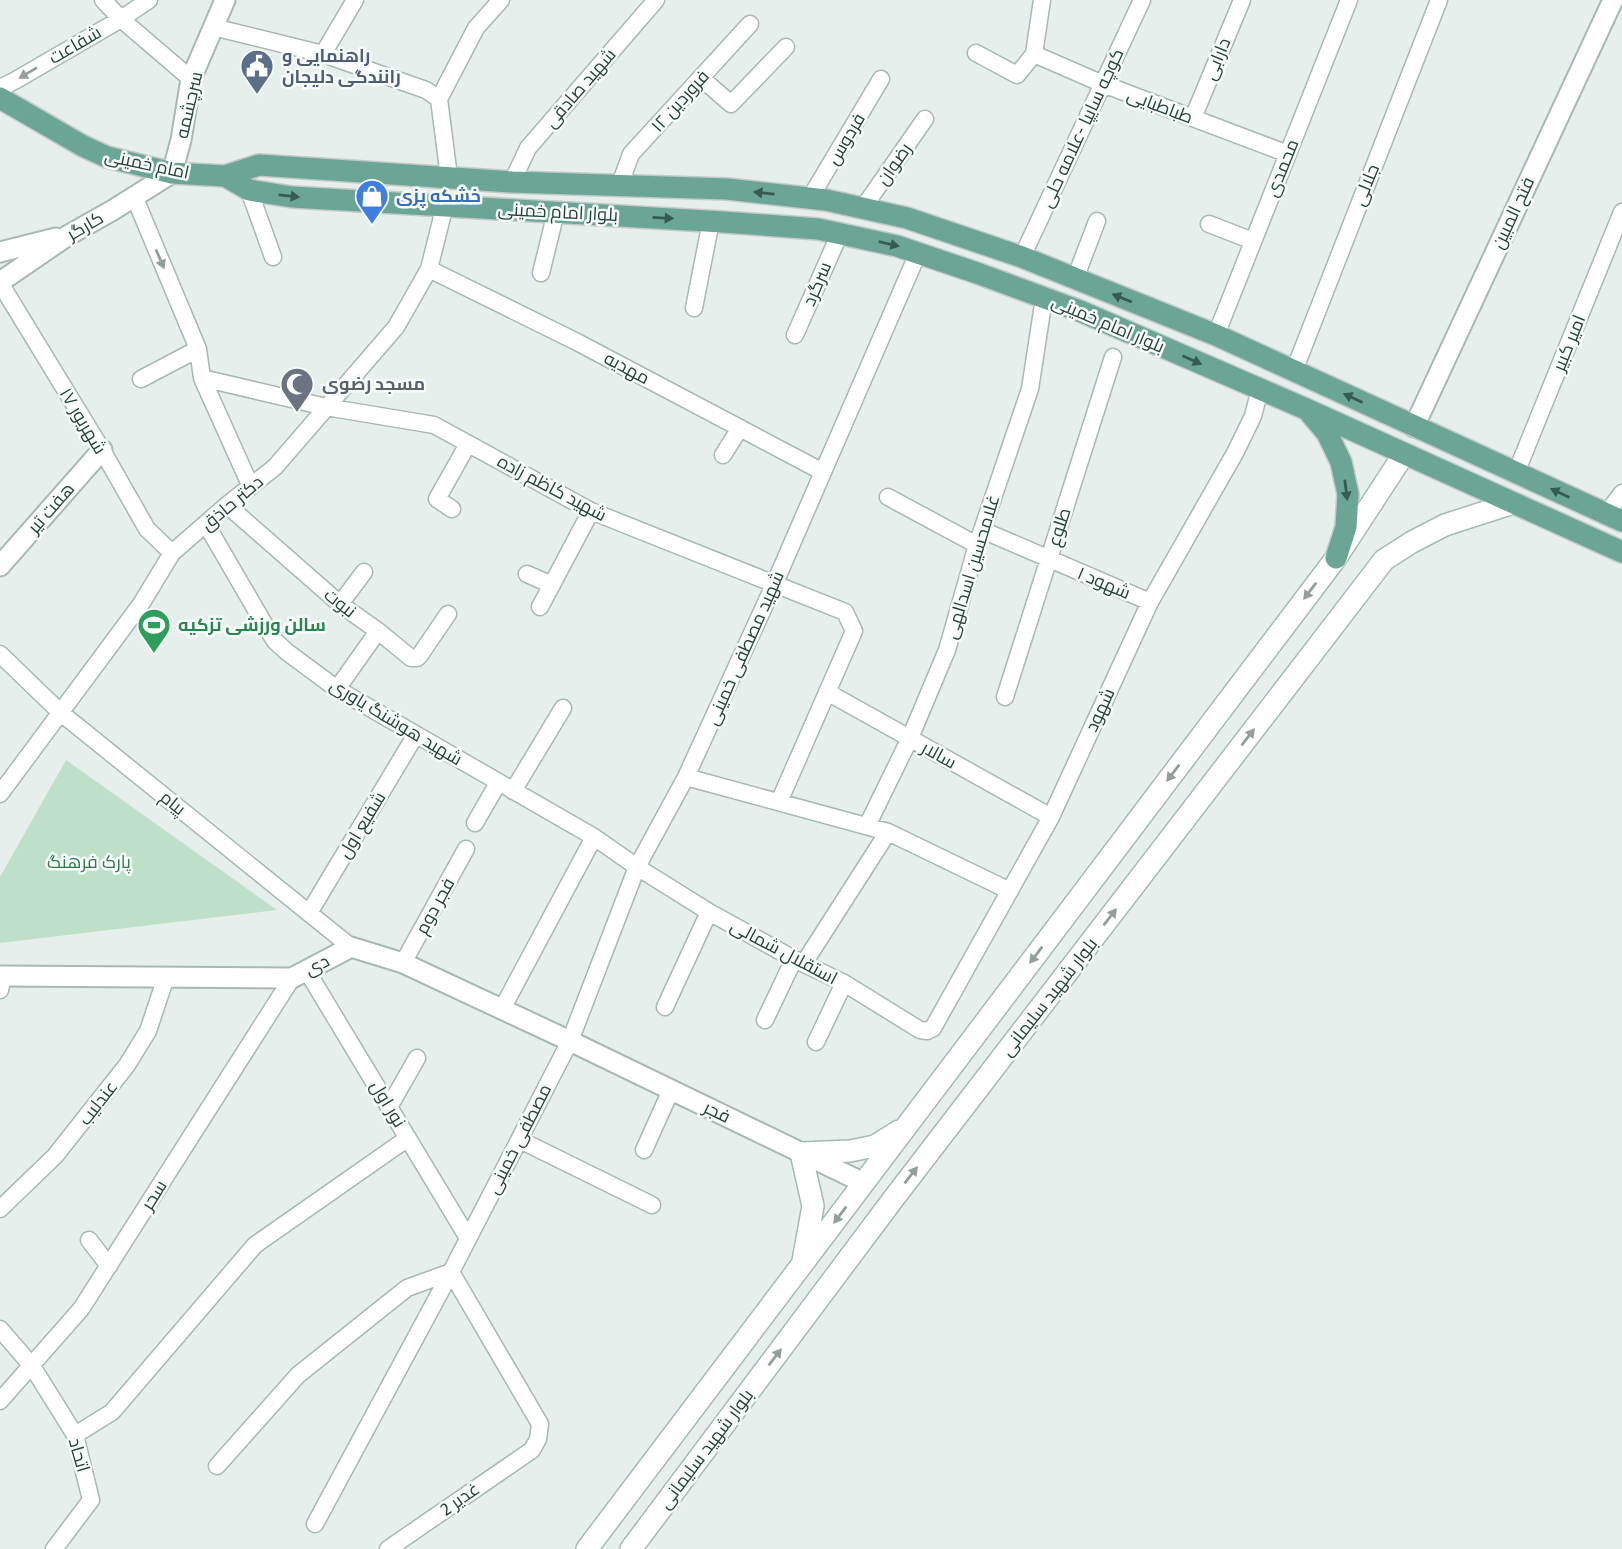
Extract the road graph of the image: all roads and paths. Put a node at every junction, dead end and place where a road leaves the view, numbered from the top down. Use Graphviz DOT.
graph roads {
  1 [pos="103,0"];
  2 [pos="149,0"];
  3 [pos="225,0"];
  4 [pos="355,0"];
  5 [pos="501,0"];
  6 [pos="656,0"];
  7 [pos="1042,0"];
  8 [pos="1142,0"];
  9 [pos="1242,0"];
  10 [pos="1349,0"];
  11 [pos="1439,0"];
  12 [pos="1613,0"];
  13 [pos="121,19"];
  14 [pos="750,24"];
  15 [pos="213,27"];
  16 [pos="786,47"];
  17 [pos="976,53"];
  18 [pos="323,54"];
  19 [pos="1034,54"];
  20 [pos="701,78"];
  21 [pos="191,79"];
  22 [pos="881,79"];
  23 [pos="1103,84"];
  24 [pos="439,99"];
  25 [pos="2,101"];
  26 [pos="1193,118"];
  27 [pos="925,119"];
  28 [pos="1288,154"];
  29 [pos="172,173"];
  30 [pos="225,176"];
  31 [pos="449,177"];
  32 [pos="512,182"];
  33 [pos="620,184"];
  34 [pos="249,190"];
  35 [pos="134,197"];
  36 [pos="810,198"];
  37 [pos="445,205"];
  38 [pos="863,208"];
  39 [pos="556,212"];
  40 [pos="1622,212"];
  41 [pos="711,221"];
  42 [pos="1097,221"];
  43 [pos="1209,224"];
  44 [pos="840,233"];
  45 [pos="67,236"];
  46 [pos="1253,241"];
  47 [pos="1616,245"];
  48 [pos="0,253"];
  49 [pos="918,253"];
  50 [pos="273,257"];
  51 [pos="1021,257"];
  52 [pos="429,269"];
  53 [pos="541,273"];
  54 [pos="1075,279"];
  55 [pos="0,283"];
  56 [pos="1044,298"];
  57 [pos="694,308"];
  58 [pos="795,335"];
  59 [pos="1216,335"];
  60 [pos="198,349"];
  61 [pos="1113,358"];
  62 [pos="1294,371"];
  63 [pos="202,378"];
  64 [pos="141,379"];
  65 [pos="1260,389"];
  66 [pos="326,407"];
  67 [pos="1306,409"];
  68 [pos="1414,427"];
  69 [pos="740,428"];
  70 [pos="468,444"];
  71 [pos="102,450"];
  72 [pos="1404,454"];
  73 [pos="723,455"];
  74 [pos="823,472"];
  75 [pos="1516,473"];
  76 [pos="251,487"];
  77 [pos="1622,493"];
  78 [pos="888,497"];
  79 [pos="1513,503"];
  80 [pos="227,505"];
  81 [pos="452,509"];
  82 [pos="591,511"];
  83 [pos="1614,518"];
  84 [pos="206,524"];
  85 [pos="979,538"];
  86 [pos="1622,552"];
  87 [pos="172,553"];
  88 [pos="1336,558"];
  89 [pos="1049,559"];
  90 [pos="0,566"];
  91 [pos="364,572"];
  92 [pos="527,574"];
  93 [pos="552,585"];
  94 [pos="775,585"];
  95 [pos="1150,602"];
  96 [pos="340,604"];
  97 [pos="540,607"];
  98 [pos="448,614"];
  99 [pos="378,631"];
  100 [pos="0,654"];
  101 [pos="337,689"];
  102 [pos="827,692"];
  103 [pos="1005,697"];
  104 [pos="563,708"];
  105 [pos="61,713"];
  106 [pos="415,736"];
  107 [pos="910,738"];
  108 [pos="686,777"];
  109 [pos="498,783"];
  110 [pos="513,791"];
  111 [pos="0,794"];
  112 [pos="779,803"];
  113 [pos="1051,817"];
  114 [pos="475,823"];
  115 [pos="867,826"];
  116 [pos="888,832"];
  117 [pos="594,837"];
  118 [pos="466,849"];
  119 [pos="637,867"];
  120 [pos="1010,891"];
  121 [pos="709,912"];
  122 [pos="309,913"];
  123 [pos="351,947"];
  124 [pos="799,961"];
  125 [pos="403,963"];
  126 [pos="300,974"];
  127 [pos="166,977"];
  128 [pos="1,981"];
  129 [pos="844,984"];
  130 [pos="665,1007"];
  131 [pos="502,1009"];
  132 [pos="765,1020"];
  133 [pos="933,1028"];
  134 [pos="570,1041"];
  135 [pos="816,1042"];
  136 [pos="417,1058"];
  137 [pos="671,1090"];
  138 [pos="389,1107"];
  139 [pos="909,1124"];
  140 [pos="408,1138"];
  141 [pos="520,1140"];
  142 [pos="644,1150"];
  143 [pos="801,1153"];
  144 [pos="864,1184"];
  145 [pos="894,1198"];
  146 [pos="652,1205"];
  147 [pos="0,1209"];
  148 [pos="468,1238"];
  149 [pos="89,1240"];
  150 [pos="802,1265"];
  151 [pos="109,1266"];
  152 [pos="451,1272"];
  153 [pos="0,1329"];
  154 [pos="32,1366"];
  155 [pos="0,1401"];
  156 [pos="75,1435"];
  157 [pos="217,1465"];
  158 [pos="315,1524"];
  159 [pos="54,1549"];
  160 [pos="388,1549"];
  161 [pos="587,1549"];
  162 [pos="631,1549"];
  1 -- 13 [label="street"];
  2 -- 13 [label="street, شفاعت"];
  3 -- 15 [label="street, سرچشمه"];
  4 -- 18 [label="street"];
  5 -- 24 [label="street"];
  6 -- 32 [label="street, شهید صادقی"];
  7 -- 19 [label="street"];
  8 -- 23 [label="street, کوچه سایپا -علامه حلی"];
  9 -- 26 [label="street, دارابی"];
  10 -- 28 [label="street, محمدی"];
  11 -- 62 [label="street, جلالی"];
  12 -- 68 [label="street, فتح المبین"];
  13 -- 21 [label="street"];
  13 -- 25 [label="street, شفاعت, one-way"];
  14 -- 20 [label="street, ۱۲ فروردین"];
  15 -- 18 [label="street"];
  15 -- 21 [label="street, سرچشمه"];
  16 -- 20 [label="street"];
  17 -- 19 [label="street"];
  18 -- 24 [label="street"];
  19 -- 23 [label="street, طباطبایی"];
  20 -- 33 [label="street, ۱۲ فروردین"];
  21 -- 29 [label="street, سرچشمه"];
  22 -- 36 [label="street, فردوس"];
  23 -- 26 [label="street, طباطبایی"];
  23 -- 51 [label="street, کوچه سایپا -علامه حلی"];
  24 -- 31 [label="street"];
  25 -- 29 [label="main road, امام خمینی"];
  26 -- 28 [label="street, طباطبایی"];
  27 -- 38 [label="street, رضوان"];
  28 -- 46 [label="street, محمدی"];
  29 -- 30 [label="main road, امام خمینی"];
  29 -- 35 [label="street, کارگر"];
  30 -- 31 [label="main road, بلوار امام خمینی"];
  30 -- 34 [label="main road, بلوار امام خمینی"];
  31 -- 32 [label="main road, بلوار امام خمینی"];
  32 -- 33 [label="main road, بلوار امام خمینی"];
  36 -- 33 [label="main road, بلوار امام خمینی, one-way"];
  34 -- 37 [label="main road, بلوار امام خمینی, one-way"];
  34 -- 50 [label="street"];
  35 -- 45 [label="street, کارگر"];
  35 -- 60 [label="street, one-way"];
  36 -- 38 [label="main road, بلوار امام خمینی"];
  37 -- 39 [label="main road, بلوار امام خمینی"];
  37 -- 52 [label="street, دکتر حاذق"];
  38 -- 51 [label="main road, بلوار امام خمینی"];
  39 -- 41 [label="main road, بلوار امام خمینی, one-way"];
  39 -- 53 [label="street"];
  40 -- 47 [label="street, امیر کبیر"];
  41 -- 44 [label="main road, بلوار امام خمینی"];
  41 -- 57 [label="street"];
  42 -- 54 [label="street"];
  43 -- 46 [label="street"];
  44 -- 49 [label="main road, بلوار امام خمینی, one-way"];
  44 -- 58 [label="street, سرگرد"];
  45 -- 48 [label="street"];
  45 -- 55 [label="street, کارگر"];
  46 -- 59 [label="street, محمدی"];
  47 -- 75 [label="street, امیر کبیر"];
  49 -- 56 [label="main road, بلوار امام خمینی"];
  49 -- 74 [label="street, شهید مصطفی خمینی"];
  51 -- 54 [label="main road, بلوار امام خمینی"];
  52 -- 66 [label="street, دکتر حاذق"];
  52 -- 69 [label="street, مهدیه"];
  59 -- 54 [label="main road, بلوار امام خمینی, one-way"];
  55 -- 71 [label="street, ۱۷ شهریور"];
  56 -- 65 [label="main road, بلوار امام خمینی, one-way"];
  56 -- 85 [label="street, غلامحسین اسدالهی"];
  59 -- 62 [label="main road, بلوار امام خمینی"];
  60 -- 63 [label="street"];
  60 -- 64 [label="street"];
  61 -- 89 [label="street, طلوع"];
  68 -- 62 [label="main road, بلوار امام خمینی, one-way"];
  63 -- 66 [label="street"];
  63 -- 76 [label="street"];
  65 -- 67 [label="main road, بلوار امام خمینی"];
  65 -- 95 [label="street, شهود"];
  66 -- 70 [label="street, شهید کاظم زاده"];
  66 -- 76 [label="street, دکتر حاذق"];
  67 -- 72 [label="main road, بلوار امام خمینی"];
  67 -- 88 [label="main road, one-way"];
  68 -- 72 [label="main road"];
  68 -- 75 [label="main road, بلوار امام خمینی"];
  69 -- 73 [label="street"];
  69 -- 74 [label="street, مهدیه"];
  70 -- 81 [label="street"];
  70 -- 82 [label="street, شهید کاظم زاده"];
  71 -- 87 [label="street, ۱۷ شهریور"];
  71 -- 90 [label="street, هفت تیر"];
  72 -- 79 [label="main road, بلوار امام خمینی"];
  72 -- 88 [label="main road, بلوار شهید سلیمانی"];
  74 -- 94 [label="street, شهید مصطفی خمینی"];
  83 -- 75 [label="main road, بلوار امام خمینی, one-way"];
  76 -- 80 [label="street, دکتر حاذق"];
  77 -- 83 [label="street"];
  78 -- 85 [label="street, شهود ۱"];
  79 -- 86 [label="main road, بلوار امام خمینی"];
  145 -- 79 [label="main road, بلوار شهید سلیمانی, one-way"];
  80 -- 84 [label="street, دکتر حاذق"];
  80 -- 96 [label="street, نبوت"];
  82 -- 93 [label="street"];
  82 -- 94 [label="street, شهید کاظم زاده"];
  84 -- 87 [label="street, دکتر حاذق"];
  84 -- 101 [label="street, شهید هوشنگ یاوری"];
  85 -- 89 [label="street, شهود ۱"];
  85 -- 107 [label="street, غلامحسین اسدالهی"];
  87 -- 105 [label="street, دکتر حاذق"];
  88 -- 139 [label="main road, بلوار شهید سلیمانی, one-way"];
  89 -- 95 [label="street, شهود ۱"];
  89 -- 103 [label="street, طلوع"];
  91 -- 96 [label="street"];
  92 -- 93 [label="street"];
  93 -- 97 [label="street"];
  94 -- 102 [label="street, شهید کاظم زاده"];
  94 -- 108 [label="street, شهید مصطفی خمینی"];
  95 -- 113 [label="street, شهود"];
  96 -- 99 [label="street, نبوت"];
  98 -- 99 [label="street, نبوت"];
  99 -- 101 [label="street"];
  100 -- 105 [label="street, پیام"];
  101 -- 106 [label="street, شهید هوشنگ یاوری"];
  102 -- 107 [label="street, سالار"];
  102 -- 112 [label="street, شهید کاظم زاده"];
  104 -- 110 [label="street"];
  105 -- 111 [label="street, دکتر حاذق"];
  105 -- 122 [label="street, پیام"];
  106 -- 109 [label="street, شهید هوشنگ یاوری"];
  106 -- 122 [label="street, شفیع اول"];
  107 -- 113 [label="street, سالار"];
  107 -- 115 [label="street, غلامحسین اسدالهی"];
  108 -- 112 [label="street"];
  108 -- 119 [label="street, شهید مصطفی خمینی"];
  109 -- 110 [label="street, شهید هوشنگ یاوری"];
  109 -- 114 [label="street"];
  110 -- 117 [label="street, شهید هوشنگ یاوری"];
  112 -- 115 [label="street"];
  113 -- 120 [label="street, شهود"];
  115 -- 116 [label="street"];
  116 -- 120 [label="street"];
  116 -- 124 [label="street"];
  117 -- 119 [label="street, شهید هوشنگ یاوری"];
  117 -- 131 [label="street"];
  118 -- 125 [label="street, فجر دوم"];
  119 -- 121 [label="street, استقلال شمالی"];
  119 -- 134 [label="street, شهید مصطفی خمینی"];
  120 -- 133 [label="street, شهود"];
  121 -- 124 [label="street, استقلال شمالی"];
  121 -- 130 [label="street"];
  122 -- 123 [label="street, پیام"];
  123 -- 125 [label="street, دی"];
  123 -- 126 [label="street, دی"];
  124 -- 129 [label="street, استقلال شمالی"];
  124 -- 132 [label="street"];
  125 -- 131 [label="street, دی"];
  126 -- 127 [label="street, دی"];
  126 -- 138 [label="street, نور اول"];
  126 -- 151 [label="street, سحر"];
  127 -- 128 [label="street, دی"];
  127 -- 147 [label="street, عندلیب"];
  129 -- 133 [label="street, استقلال شمالی"];
  129 -- 135 [label="street"];
  131 -- 134 [label="street, دی"];
  134 -- 137 [label="street, فجر"];
  134 -- 141 [label="street, مصطفی خمینی"];
  136 -- 138 [label="street"];
  137 -- 142 [label="street"];
  137 -- 143 [label="street, فجر"];
  138 -- 140 [label="street, نور اول"];
  139 -- 143 [label="main road"];
  139 -- 144 [label="main road, بلوار شهید سلیمانی"];
  140 -- 148 [label="street, نور اول"];
  140 -- 156 [label="street"];
  141 -- 146 [label="street"];
  141 -- 148 [label="street, مصطفی خمینی"];
  143 -- 144 [label="street, فجر"];
  143 -- 150 [label="main road"];
  144 -- 145 [label="main road"];
  144 -- 150 [label="main road, بلوار شهید سلیمانی, one-way"];
  162 -- 145 [label="main road, بلوار شهید سلیمانی, one-way"];
  148 -- 152 [label="street, مصطفی خمینی"];
  149 -- 151 [label="street"];
  150 -- 161 [label="main road, بلوار شهید سلیمانی"];
  151 -- 154 [label="street, سحر"];
  152 -- 157 [label="street"];
  152 -- 158 [label="street, مصطفی خمینی"];
  152 -- 160 [label="street, غدير 2"];
  153 -- 154 [label="street, اتحاد"];
  154 -- 155 [label="street, سحر"];
  154 -- 156 [label="street, اتحاد"];
  156 -- 159 [label="street, اتحاد"];
}
